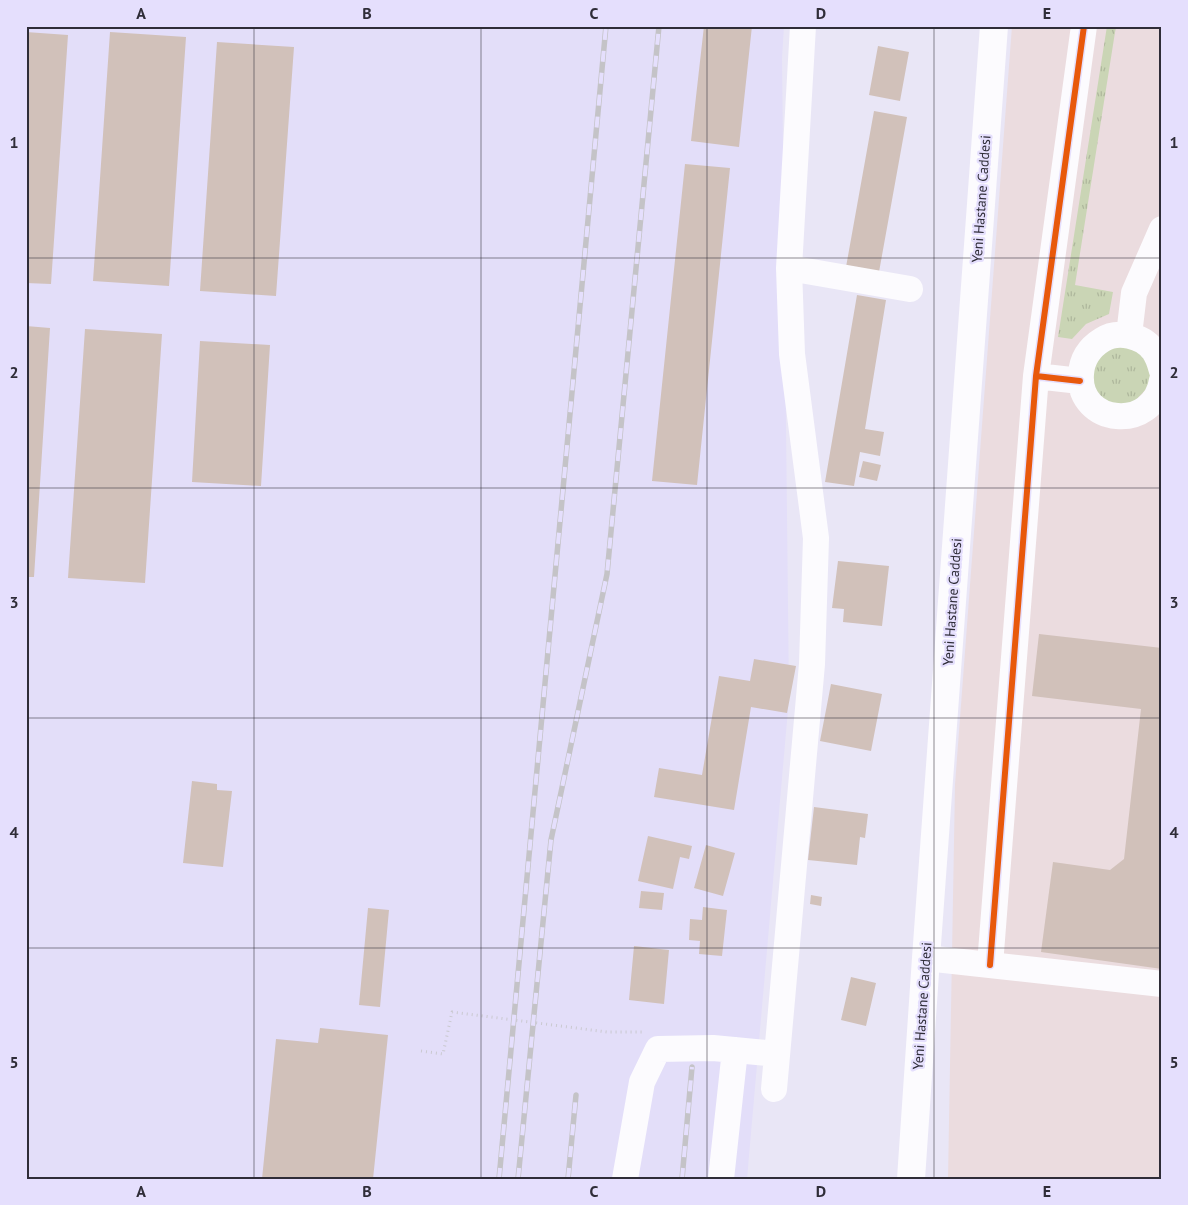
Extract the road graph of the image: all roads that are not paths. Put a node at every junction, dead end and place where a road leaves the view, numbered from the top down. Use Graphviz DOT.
graph roads {
  1 [pos="803,26"];
  2 [pos="994,26"];
  3 [pos="1084,26"];
  4 [pos="1162,229"];
  5 [pos="789,268"];
  6 [pos="910,289"];
  7 [pos="1129,335"];
  8 [pos="1162,371"];
  9 [pos="1036,376"];
  10 [pos="1162,380"];
  11 [pos="1080,381"];
  12 [pos="926,958"];
  13 [pos="990,965"];
  14 [pos="1162,984"];
  15 [pos="735,1050"];
  16 [pos="777,1054"];
  17 [pos="774,1089"];
  18 [pos="626,1179"];
  19 [pos="721,1179"];
  20 [pos="912,1179"];
  1 -- 5 [label="street"];
  2 -- 12 [label="main road, Yeni Hastane Caddesi"];
  3 -- 9 [label="street"];
  4 -- 7 [label="street"];
  5 -- 6 [label="street"];
  5 -- 16 [label="street"];
  7 -- 8 [label="street"];
  7 -- 11 [label="street"];
  9 -- 11 [label="street"];
  9 -- 13 [label="street"];
  10 -- 11 [label="street"];
  12 -- 13 [label="street"];
  12 -- 20 [label="main road, Yeni Hastane Caddesi"];
  13 -- 14 [label="street"];
  15 -- 16 [label="street"];
  15 -- 18 [label="street"];
  15 -- 19 [label="street"];
  16 -- 17 [label="street"];
}
